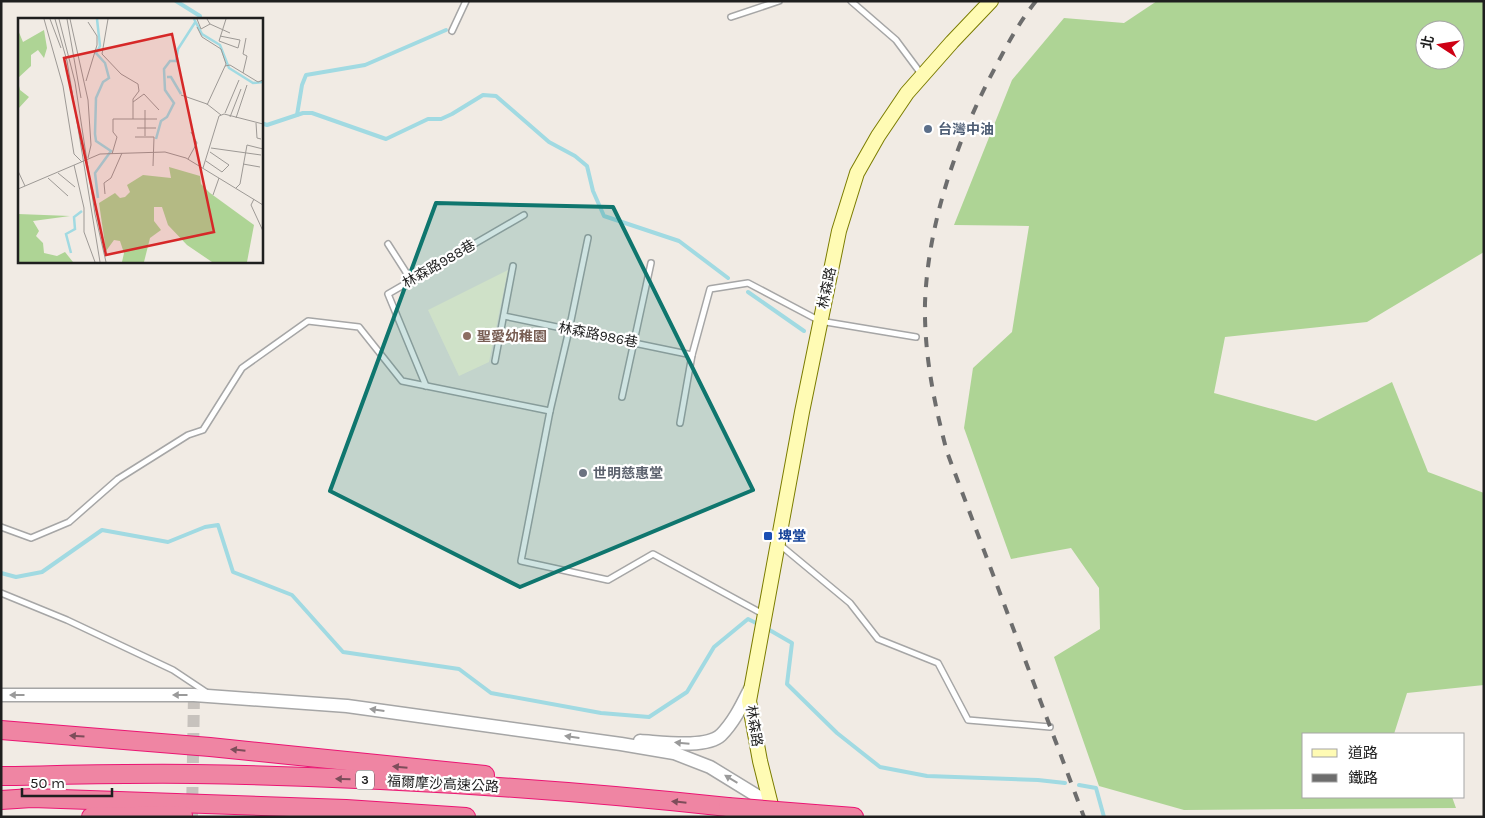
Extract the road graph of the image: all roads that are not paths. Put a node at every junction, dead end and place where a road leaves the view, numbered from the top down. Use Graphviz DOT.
graph roads {
  1 [pos="466,1"];
  2 [pos="780,1"];
  3 [pos="851,1"];
  4 [pos="991,1"];
  5 [pos="731,17"];
  6 [pos="452,31"];
  7 [pos="922,76"];
  8 [pos="524,215"];
  9 [pos="588,238"];
  10 [pos="388,244"];
  11 [pos="651,263"];
  12 [pos="513,266"];
  13 [pos="411,280"];
  14 [pos="504,316"];
  15 [pos="820,321"];
  16 [pos="569,330"];
  17 [pos="916,337"];
  18 [pos="634,342"];
  19 [pos="692,356"];
  20 [pos="494,361"];
  21 [pos="426,386"];
  22 [pos="622,397"];
  23 [pos="550,411"];
  24 [pos="680,423"];
  25 [pos="1,527"];
  26 [pos="778,544"];
  27 [pos="1,594"];
  28 [pos="765,617"];
  29 [pos="752,684"];
  30 [pos="1,695"];
  31 [pos="213,697"];
  32 [pos="1050,727"];
  33 [pos="1,730"];
  34 [pos="621,744"];
  35 [pos="1,776"];
  36 [pos="639,798"];
  37 [pos="1,800"];
  38 [pos="264,807"];
  39 [pos="773,811"];
  40 [pos="91,817"];
  41 [pos="466,817"];
  42 [pos="854,817"];
  1 -- 6 [label="lane"];
  2 -- 5 [label="lane"];
  3 -- 7 [label="lane"];
  4 -- 7 [label="main road, 林森路"];
  7 -- 15 [label="main road, 林森路"];
  8 -- 13 [label="lane, 林森路988巷"];
  9 -- 16 [label="lane"];
  10 -- 13 [label="lane"];
  11 -- 18 [label="lane"];
  12 -- 14 [label="lane"];
  13 -- 21 [label="lane, 林森路988巷"];
  14 -- 16 [label="lane, 林森路986巷"];
  14 -- 20 [label="lane"];
  15 -- 17 [label="lane"];
  15 -- 19 [label="lane"];
  15 -- 26 [label="main road, 林森路"];
  16 -- 18 [label="lane, 林森路986巷"];
  16 -- 23 [label="lane"];
  18 -- 19 [label="lane, 林森路986巷"];
  18 -- 22 [label="lane"];
  19 -- 24 [label="lane"];
  21 -- 23 [label="lane"];
  21 -- 25 [label="lane"];
  23 -- 28 [label="lane"];
  26 -- 28 [label="main road, 林森路"];
  26 -- 32 [label="lane"];
  27 -- 31 [label="lane"];
  28 -- 29 [label="main road, 林森路"];
  29 -- 34 [label="street, one-way"];
  29 -- 39 [label="main road, 林森路"];
  31 -- 30 [label="street, one-way"];
  34 -- 31 [label="street, one-way"];
  36 -- 33 [label="highway, one-way"];
  39 -- 34 [label="street, one-way"];
  36 -- 35 [label="highway, 福爾摩沙高速公路 / 3, one-way"];
  42 -- 36 [label="highway, 福爾摩沙高速公路 / 3, one-way, bridge"];
  37 -- 38 [label="highway, 3"];
  38 -- 40 [label="highway"];
  38 -- 41 [label="highway, 3"];
}
